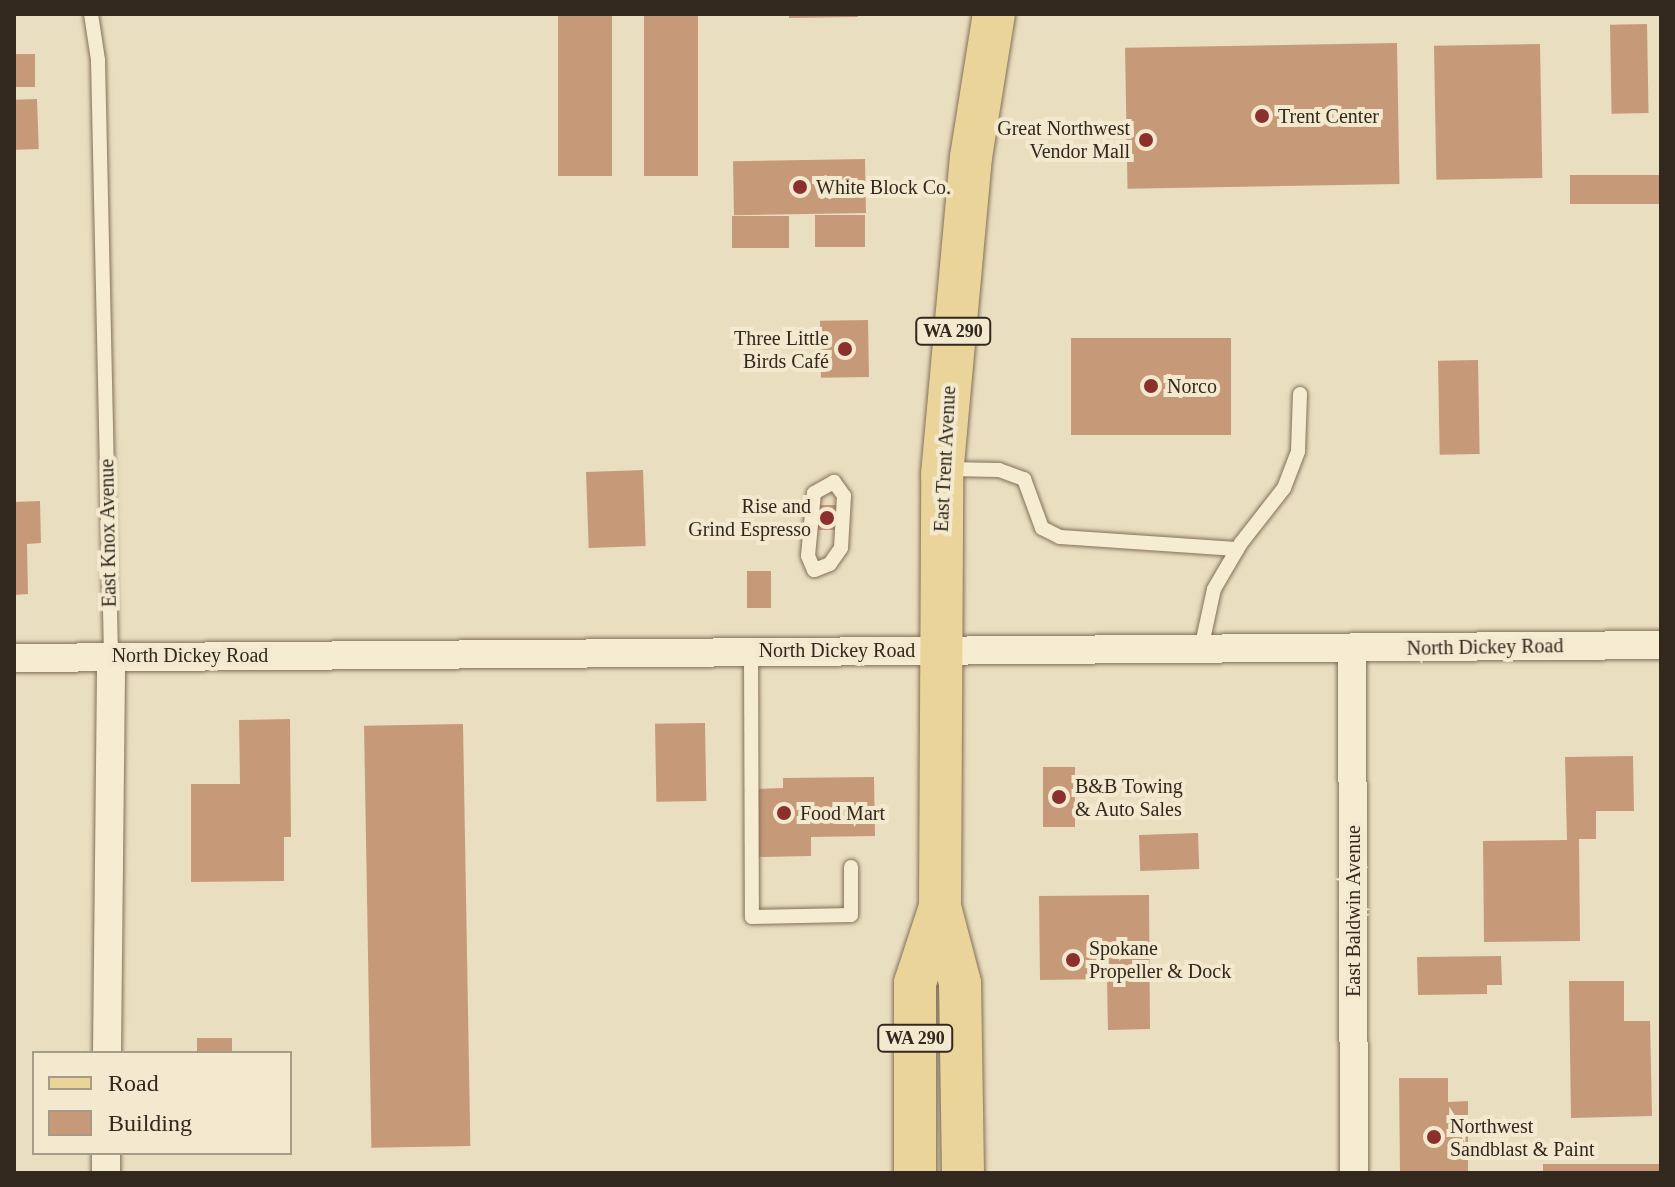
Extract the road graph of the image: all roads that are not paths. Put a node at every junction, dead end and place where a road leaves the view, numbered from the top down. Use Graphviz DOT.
graph roads {
  1 [pos="91,14"];
  2 [pos="994,14"];
  3 [pos="1300,394"];
  4 [pos="943,469"];
  5 [pos="1237,549"];
  6 [pos="814,570"];
  7 [pos="1661,645"];
  8 [pos="1201,649"];
  9 [pos="1352,649"];
  10 [pos="939,650"];
  11 [pos="751,651"];
  12 [pos="111,655"];
  13 [pos="14,658"];
  14 [pos="851,867"];
  15 [pos="940,907"];
  16 [pos="107,1051"];
  17 [pos="915,1173"];
  18 [pos="963,1173"];
  19 [pos="1354,1173"];
  1 -- 12 [label="lane, East Knox Avenue"];
  2 -- 4 [label="main road, East Trent Avenue / WA 290"];
  3 -- 5 [label="lane"];
  4 -- 5 [label="lane"];
  4 -- 10 [label="main road, East Trent Avenue / WA 290"];
  5 -- 8 [label="lane"];
  6 -- 6 [label="lane"];
  7 -- 9 [label="street, North Dickey Road"];
  8 -- 9 [label="street, North Dickey Road"];
  8 -- 10 [label="street, North Dickey Road"];
  9 -- 19 [label="street, East Baldwin Avenue"];
  10 -- 11 [label="street, North Dickey Road"];
  10 -- 15 [label="main road, East Trent Avenue / WA 290"];
  11 -- 12 [label="street, North Dickey Road"];
  11 -- 14 [label="lane"];
  12 -- 13 [label="street, North Dickey Road"];
  12 -- 16 [label="street, East Knox Avenue"];
  15 -- 17 [label="main road, East Trent Avenue / WA 290"];
  15 -- 18 [label="main road, East Trent Avenue / WA 290"];
}
